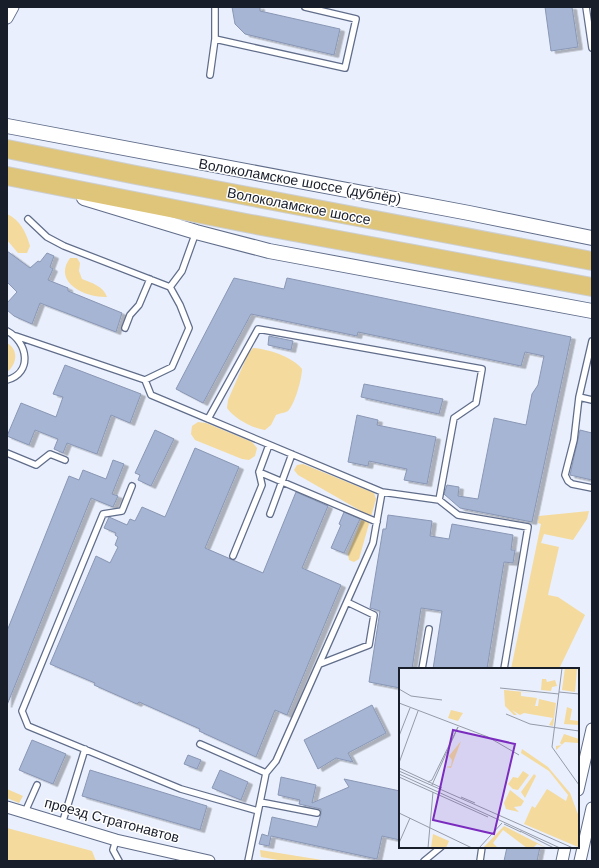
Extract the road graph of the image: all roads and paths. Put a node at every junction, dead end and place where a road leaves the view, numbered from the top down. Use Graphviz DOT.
graph roads {
  1 [pos="13,7"];
  2 [pos="214,7"];
  3 [pos="305,7"];
  4 [pos="586,7"];
  5 [pos="7,18"];
  6 [pos="215,39"];
  7 [pos="592,48"];
  8 [pos="210,75"];
  9 [pos="7,126"];
  10 [pos="7,149"];
  11 [pos="7,176"];
  12 [pos="46,184"];
  13 [pos="28,219"];
  14 [pos="196,232"];
  15 [pos="592,238"];
  16 [pos="592,261"];
  17 [pos="150,279"];
  18 [pos="170,287"];
  19 [pos="592,287"];
  20 [pos="590,310"];
  21 [pos="125,328"];
  22 [pos="7,331"];
  23 [pos="16,336"];
  24 [pos="592,341"];
  25 [pos="589,369"];
  26 [pos="7,380"];
  27 [pos="145,380"];
  28 [pos="579,397"];
  29 [pos="592,400"];
  30 [pos="208,419"];
  31 [pos="269,445"];
  32 [pos="7,453"];
  33 [pos="292,454"];
  34 [pos="66,460"];
  35 [pos="259,472"];
  36 [pos="281,481"];
  37 [pos="132,486"];
  38 [pos="592,488"];
  39 [pos="382,492"];
  40 [pos="440,500"];
  41 [pos="270,514"];
  42 [pos="377,522"];
  43 [pos="233,556"];
  44 [pos="347,602"];
  45 [pos="429,629"];
  46 [pos="320,664"];
  47 [pos="422,668"];
  48 [pos="504,668"];
  49 [pos="592,728"];
  50 [pos="200,744"];
  51 [pos="85,749"];
  52 [pos="266,773"];
  53 [pos="37,785"];
  54 [pos="579,786"];
  55 [pos="260,802"];
  56 [pos="7,807"];
  57 [pos="592,808"];
  58 [pos="258,811"];
  59 [pos="25,812"];
  60 [pos="317,813"];
  61 [pos="62,824"];
  62 [pos="116,840"];
  63 [pos="440,848"];
  64 [pos="482,848"];
  65 [pos="565,848"];
  66 [pos="119,861"];
  67 [pos="209,861"];
  68 [pos="248,861"];
  69 [pos="424,861"];
  70 [pos="480,861"];
  71 [pos="562,861"];
  72 [pos="580,861"];
  1 -- 5 [label="street"];
  2 -- 6 [label="lane"];
  3 -- 6 [label="lane"];
  4 -- 7 [label="lane"];
  6 -- 8 [label="lane"];
  9 -- 15 [label="street, Волоколамское шоссе (дублёр)"];
  10 -- 16 [label="main road, Волоколамское шоссе"];
  11 -- 12 [label="main road, Волоколамское шоссе"];
  12 -- 14 [label="street"];
  12 -- 19 [label="main road, Волоколамское шоссе"];
  13 -- 17 [label="lane"];
  14 -- 18 [label="lane"];
  14 -- 20 [label="street"];
  17 -- 18 [label="lane"];
  17 -- 21 [label="lane"];
  18 -- 27 [label="lane"];
  22 -- 23 [label="lane"];
  23 -- 26 [label="lane"];
  23 -- 27 [label="lane"];
  24 -- 25 [label="lane"];
  25 -- 28 [label="lane"];
  27 -- 30 [label="lane"];
  28 -- 29 [label="lane"];
  28 -- 38 [label="lane"];
  30 -- 31 [label="lane"];
  30 -- 40 [label="lane"];
  31 -- 33 [label="lane"];
  31 -- 35 [label="lane"];
  32 -- 34 [label="lane"];
  33 -- 36 [label="lane"];
  33 -- 39 [label="lane"];
  35 -- 36 [label="lane"];
  35 -- 43 [label="lane"];
  36 -- 41 [label="lane"];
  36 -- 42 [label="lane"];
  37 -- 51 [label="lane"];
  39 -- 40 [label="lane"];
  39 -- 42 [label="lane"];
  40 -- 48 [label="lane"];
  42 -- 44 [label="lane"];
  44 -- 46 [label="lane"];
  44 -- 46 [label="lane"];
  45 -- 47 [label="lane"];
  46 -- 52 [label="lane"];
  49 -- 54 [label="street"];
  50 -- 52 [label="lane"];
  51 -- 58 [label="lane"];
  51 -- 61 [label="lane"];
  52 -- 55 [label="lane"];
  53 -- 59 [label="lane"];
  55 -- 58 [label="lane"];
  55 -- 60 [label="lane"];
  56 -- 59 [label="street, проезд Стратонавтов"];
  57 -- 72 [label="street"];
  58 -- 68 [label="lane"];
  59 -- 61 [label="street, проезд Стратонавтов"];
  61 -- 62 [label="street, проезд Стратонавтов"];
  62 -- 66 [label="lane"];
  62 -- 67 [label="street, проезд Стратонавтов"];
  63 -- 69 [label="lane"];
  64 -- 70 [label="lane"];
  65 -- 71 [label="street"];
}
